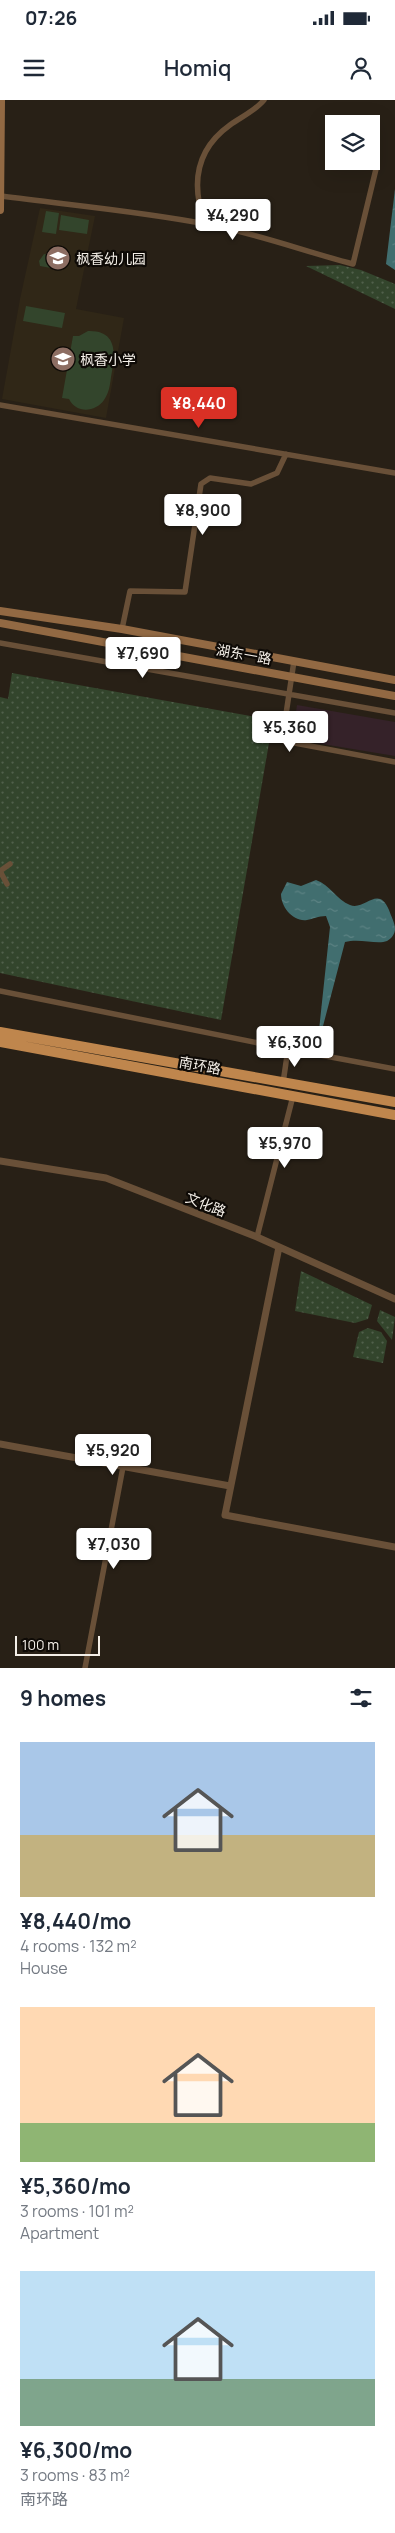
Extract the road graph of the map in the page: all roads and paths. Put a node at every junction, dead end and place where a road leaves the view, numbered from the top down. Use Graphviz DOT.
graph roads {
  1 [pos="1,100"];
  2 [pos="264,100"];
  3 [pos="376,170"];
  4 [pos="1,196"];
  5 [pos="0,210"];
  6 [pos="205,224"];
  7 [pos="0,405"];
  8 [pos="286,454"];
  9 [pos="395,472"];
  10 [pos="0,611"];
  11 [pos="0,623"];
  12 [pos="122,629"];
  13 [pos="0,643"];
  14 [pos="294,661"];
  15 [pos="292,676"];
  16 [pos="395,680"];
  17 [pos="289,694"];
  18 [pos="395,696"];
  19 [pos="395,713"];
  20 [pos="395,762"];
  21 [pos="10,864"];
  22 [pos="7,884"];
  23 [pos="0,991"];
  24 [pos="0,1032"];
  25 [pos="0,1042"];
  26 [pos="288,1049"];
  27 [pos="395,1069"];
  28 [pos="283,1084"];
  29 [pos="293,1096"];
  30 [pos="395,1102"];
  31 [pos="395,1115"];
  32 [pos="0,1160"];
  33 [pos="257,1237"];
  34 [pos="279,1247"];
  35 [pos="395,1299"];
  36 [pos="0,1444"];
  37 [pos="124,1467"];
  38 [pos="230,1486"];
  39 [pos="395,1547"];
  40 [pos="85,1668"];
  1 -- 4 [label="main road"];
  2 -- 6 [label="street"];
  3 -- 6 [label="street"];
  4 -- 5 [label="main road"];
  4 -- 6 [label="street"];
  7 -- 8 [label="street"];
  8 -- 9 [label="street"];
  8 -- 12 [label="street"];
  10 -- 12 [label="main road, 湖东一路"];
  11 -- 15 [label="main road, 湖东一路"];
  12 -- 14 [label="main road, 湖东一路"];
  13 -- 17 [label="street"];
  14 -- 15 [label="street"];
  14 -- 16 [label="main road, 湖东一路"];
  15 -- 17 [label="street"];
  15 -- 18 [label="main road, 湖东一路"];
  17 -- 19 [label="street"];
  17 -- 20 [label="street"];
  21 -- 22 [label="street"];
  23 -- 26 [label="street"];
  24 -- 28 [label="highway, 南环路"];
  25 -- 29 [label="highway, 南环路"];
  26 -- 27 [label="street"];
  26 -- 28 [label="street"];
  28 -- 30 [label="highway, 南环路"];
  29 -- 31 [label="highway, 南环路"];
  29 -- 33 [label="street"];
  32 -- 33 [label="street, 文化路"];
  33 -- 34 [label="street, 文化路"];
  34 -- 35 [label="street, 文化路"];
  34 -- 38 [label="street"];
  36 -- 37 [label="street"];
  37 -- 38 [label="street"];
  37 -- 40 [label="street"];
  38 -- 39 [label="street"];
}
